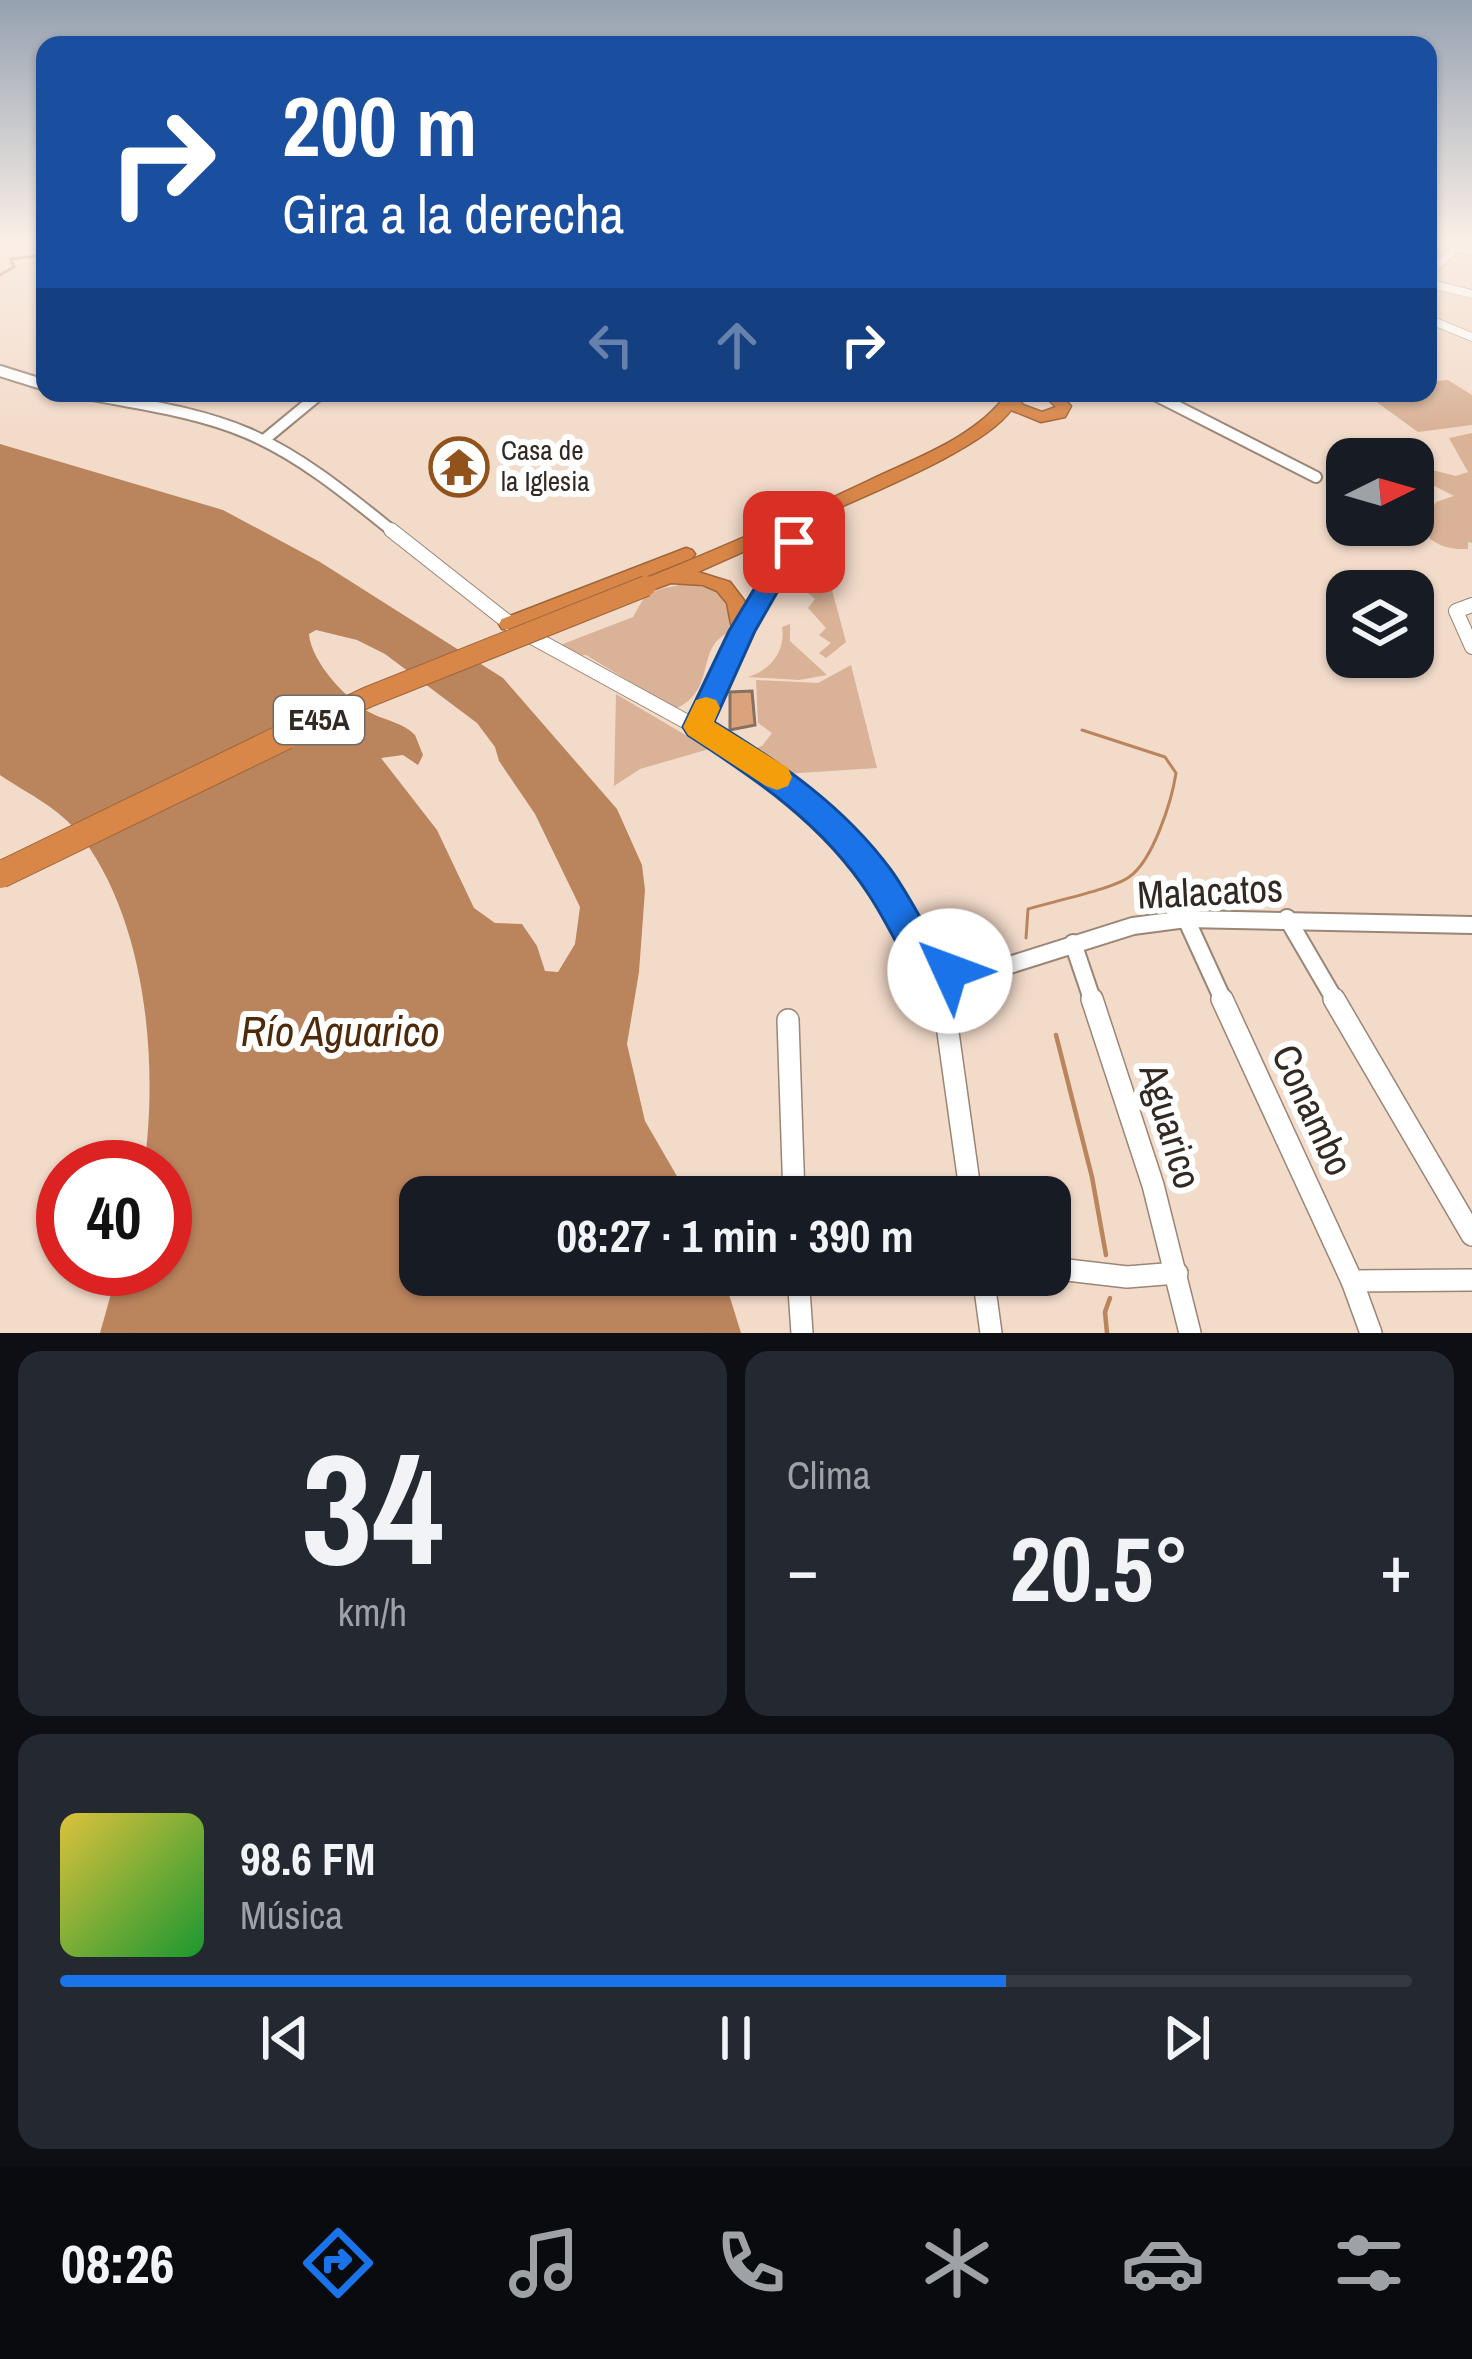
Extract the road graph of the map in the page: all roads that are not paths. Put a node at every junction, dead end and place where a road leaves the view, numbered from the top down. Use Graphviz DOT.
graph roads {
  1 [pos="1437,322"];
  2 [pos="1471,335"];
  3 [pos="0,371"];
  4 [pos="36,382"];
  5 [pos="125,402"];
  6 [pos="310,402"];
  7 [pos="1010,402"];
  8 [pos="1017,402"];
  9 [pos="1066,402"];
  10 [pos="1169,402"];
  11 [pos="1041,417"];
  12 [pos="970,435"];
  13 [pos="264,440"];
  14 [pos="1316,477"];
  15 [pos="834,503"];
  16 [pos="653,583"];
  17 [pos="1472,605"];
  18 [pos="509,624"];
  19 [pos="742,631"];
  20 [pos="1472,647"];
  21 [pos="698,727"];
  22 [pos="0,875"];
  23 [pos="1287,918"];
  24 [pos="1186,919"];
  25 [pos="1472,925"];
  26 [pos="1073,943"];
  27 [pos="928,965"];
  28 [pos="959,981"];
  29 [pos="946,1018"];
  30 [pos="788,1020"];
  31 [pos="793,1176"];
  32 [pos="968,1176"];
  33 [pos="1472,1235"];
  34 [pos="1071,1270"];
  35 [pos="1177,1274"];
  36 [pos="1472,1280"];
  37 [pos="1352,1281"];
  38 [pos="799,1296"];
  39 [pos="985,1296"];
  40 [pos="802,1333"];
  41 [pos="991,1333"];
  42 [pos="1190,1333"];
  43 [pos="1372,1333"];
  1 -- 2 [label="street"];
  3 -- 4 [label="street"];
  5 -- 13 [label="street"];
  6 -- 13 [label="street"];
  7 -- 12 [label="highway, E45A"];
  8 -- 11 [label="highway"];
  9 -- 11 [label="highway"];
  10 -- 14 [label="street"];
  11 -- 12 [label="highway, E45A"];
  12 -- 15 [label="highway, E45A"];
  13 -- 18 [label="street"];
  15 -- 16 [label="highway, E45A"];
  15 -- 18 [label="highway"];
  15 -- 19 [label="highway"];
  16 -- 19 [label="highway"];
  16 -- 22 [label="highway, E45A, bridge"];
  17 -- 20 [label="street"];
  18 -- 21 [label="street"];
  19 -- 21 [label="highway"];
  21 -- 27 [label="street"];
  23 -- 24 [label="street, Malacatos"];
  23 -- 25 [label="street, Malacatos"];
  23 -- 33 [label="street"];
  24 -- 26 [label="street, Malacatos"];
  24 -- 37 [label="street, Conambo"];
  26 -- 28 [label="street, Malacatos"];
  26 -- 35 [label="street, Aguarico"];
  27 -- 28 [label="street"];
  27 -- 29 [label="street"];
  28 -- 29 [label="street"];
  29 -- 32 [label="street"];
  30 -- 31 [label="street"];
  34 -- 35 [label="street"];
  35 -- 42 [label="street, Aguarico"];
  36 -- 37 [label="street"];
  37 -- 43 [label="street, Conambo"];
  38 -- 40 [label="street"];
  39 -- 41 [label="street"];
}
